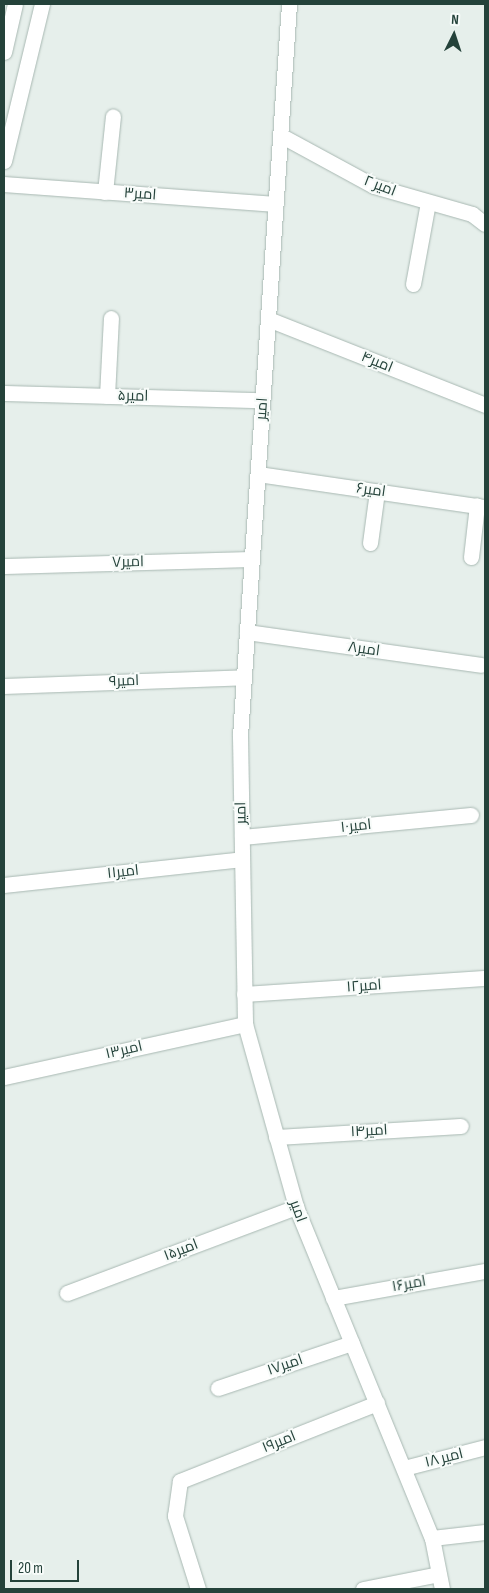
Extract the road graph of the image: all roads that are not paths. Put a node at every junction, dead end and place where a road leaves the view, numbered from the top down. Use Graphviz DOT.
graph roads {
  1 [pos="15,4"];
  2 [pos="42,4"];
  3 [pos="289,4"];
  4 [pos="4,52"];
  5 [pos="113,116"];
  6 [pos="280,134"];
  7 [pos="4,161"];
  8 [pos="4,184"];
  9 [pos="105,192"];
  10 [pos="428,202"];
  11 [pos="276,204"];
  12 [pos="485,224"];
  13 [pos="413,284"];
  14 [pos="111,318"];
  15 [pos="268,319"];
  16 [pos="4,393"];
  17 [pos="107,396"];
  18 [pos="262,400"];
  19 [pos="485,405"];
  20 [pos="258,474"];
  21 [pos="378,491"];
  22 [pos="481,506"];
  23 [pos="370,543"];
  24 [pos="471,557"];
  25 [pos="252,559"];
  26 [pos="4,566"];
  27 [pos="247,632"];
  28 [pos="480,665"];
  29 [pos="244,677"];
  30 [pos="4,686"];
  31 [pos="471,814"];
  32 [pos="242,837"];
  33 [pos="242,859"];
  34 [pos="4,885"];
  35 [pos="483,978"];
  36 [pos="244,994"];
  37 [pos="245,1024"];
  38 [pos="4,1077"];
  39 [pos="461,1126"];
  40 [pos="276,1137"];
  41 [pos="296,1207"];
  42 [pos="485,1271"];
  43 [pos="67,1293"];
  44 [pos="333,1298"];
  45 [pos="352,1343"];
  46 [pos="218,1388"];
  47 [pos="377,1403"];
  48 [pos="485,1448"];
  49 [pos="404,1468"];
  50 [pos="485,1532"];
  51 [pos="432,1538"];
  52 [pos="441,1582"];
  53 [pos="198,1589"];
  54 [pos="363,1589"];
  1 -- 4 [label="street"];
  2 -- 7 [label="street"];
  3 -- 6 [label="street, امیر"];
  5 -- 9 [label="street"];
  6 -- 10 [label="street, امیر ۲"];
  6 -- 11 [label="street, امیر"];
  8 -- 9 [label="street, امیر۳"];
  9 -- 11 [label="street, امیر۳"];
  10 -- 12 [label="street, امیر ۲"];
  10 -- 13 [label="street"];
  11 -- 15 [label="street, امیر"];
  14 -- 17 [label="street"];
  15 -- 18 [label="street, امیر"];
  15 -- 19 [label="street, امیر۴"];
  16 -- 17 [label="street, امیر۵"];
  17 -- 18 [label="street, امیر۵"];
  18 -- 20 [label="street, امیر"];
  20 -- 21 [label="street, امیر۶"];
  20 -- 25 [label="street, امیر"];
  21 -- 22 [label="street, امیر۶"];
  21 -- 23 [label="street"];
  22 -- 24 [label="street"];
  25 -- 26 [label="street, امیر۷"];
  25 -- 27 [label="street, امیر"];
  27 -- 28 [label="street, امیر۸"];
  27 -- 29 [label="street, امیر"];
  29 -- 30 [label="street, امیر۹"];
  29 -- 32 [label="street, امیر"];
  31 -- 32 [label="street, امیر۱۰"];
  32 -- 33 [label="street, امیر"];
  33 -- 34 [label="street, امیر۱۱"];
  33 -- 36 [label="street, امیر"];
  35 -- 36 [label="street, امیر۱۲"];
  36 -- 37 [label="street, امیر"];
  37 -- 38 [label="street, امیر۱۳"];
  37 -- 40 [label="street, امیر"];
  39 -- 40 [label="street, امیر۱۴"];
  40 -- 41 [label="street, امیر"];
  41 -- 43 [label="street, امیر۱۵"];
  41 -- 44 [label="street, امیر"];
  42 -- 44 [label="street, امیر۱۶"];
  44 -- 45 [label="street, امیر"];
  45 -- 46 [label="street, امیر۱۷"];
  45 -- 47 [label="street, امیر"];
  47 -- 49 [label="street, امیر"];
  47 -- 53 [label="street, امیر۱۹"];
  48 -- 49 [label="street, امیر ۱۸"];
  49 -- 51 [label="street, امیر"];
  50 -- 51 [label="street"];
  51 -- 52 [label="street, امیر"];
  52 -- 54 [label="street"];
}
